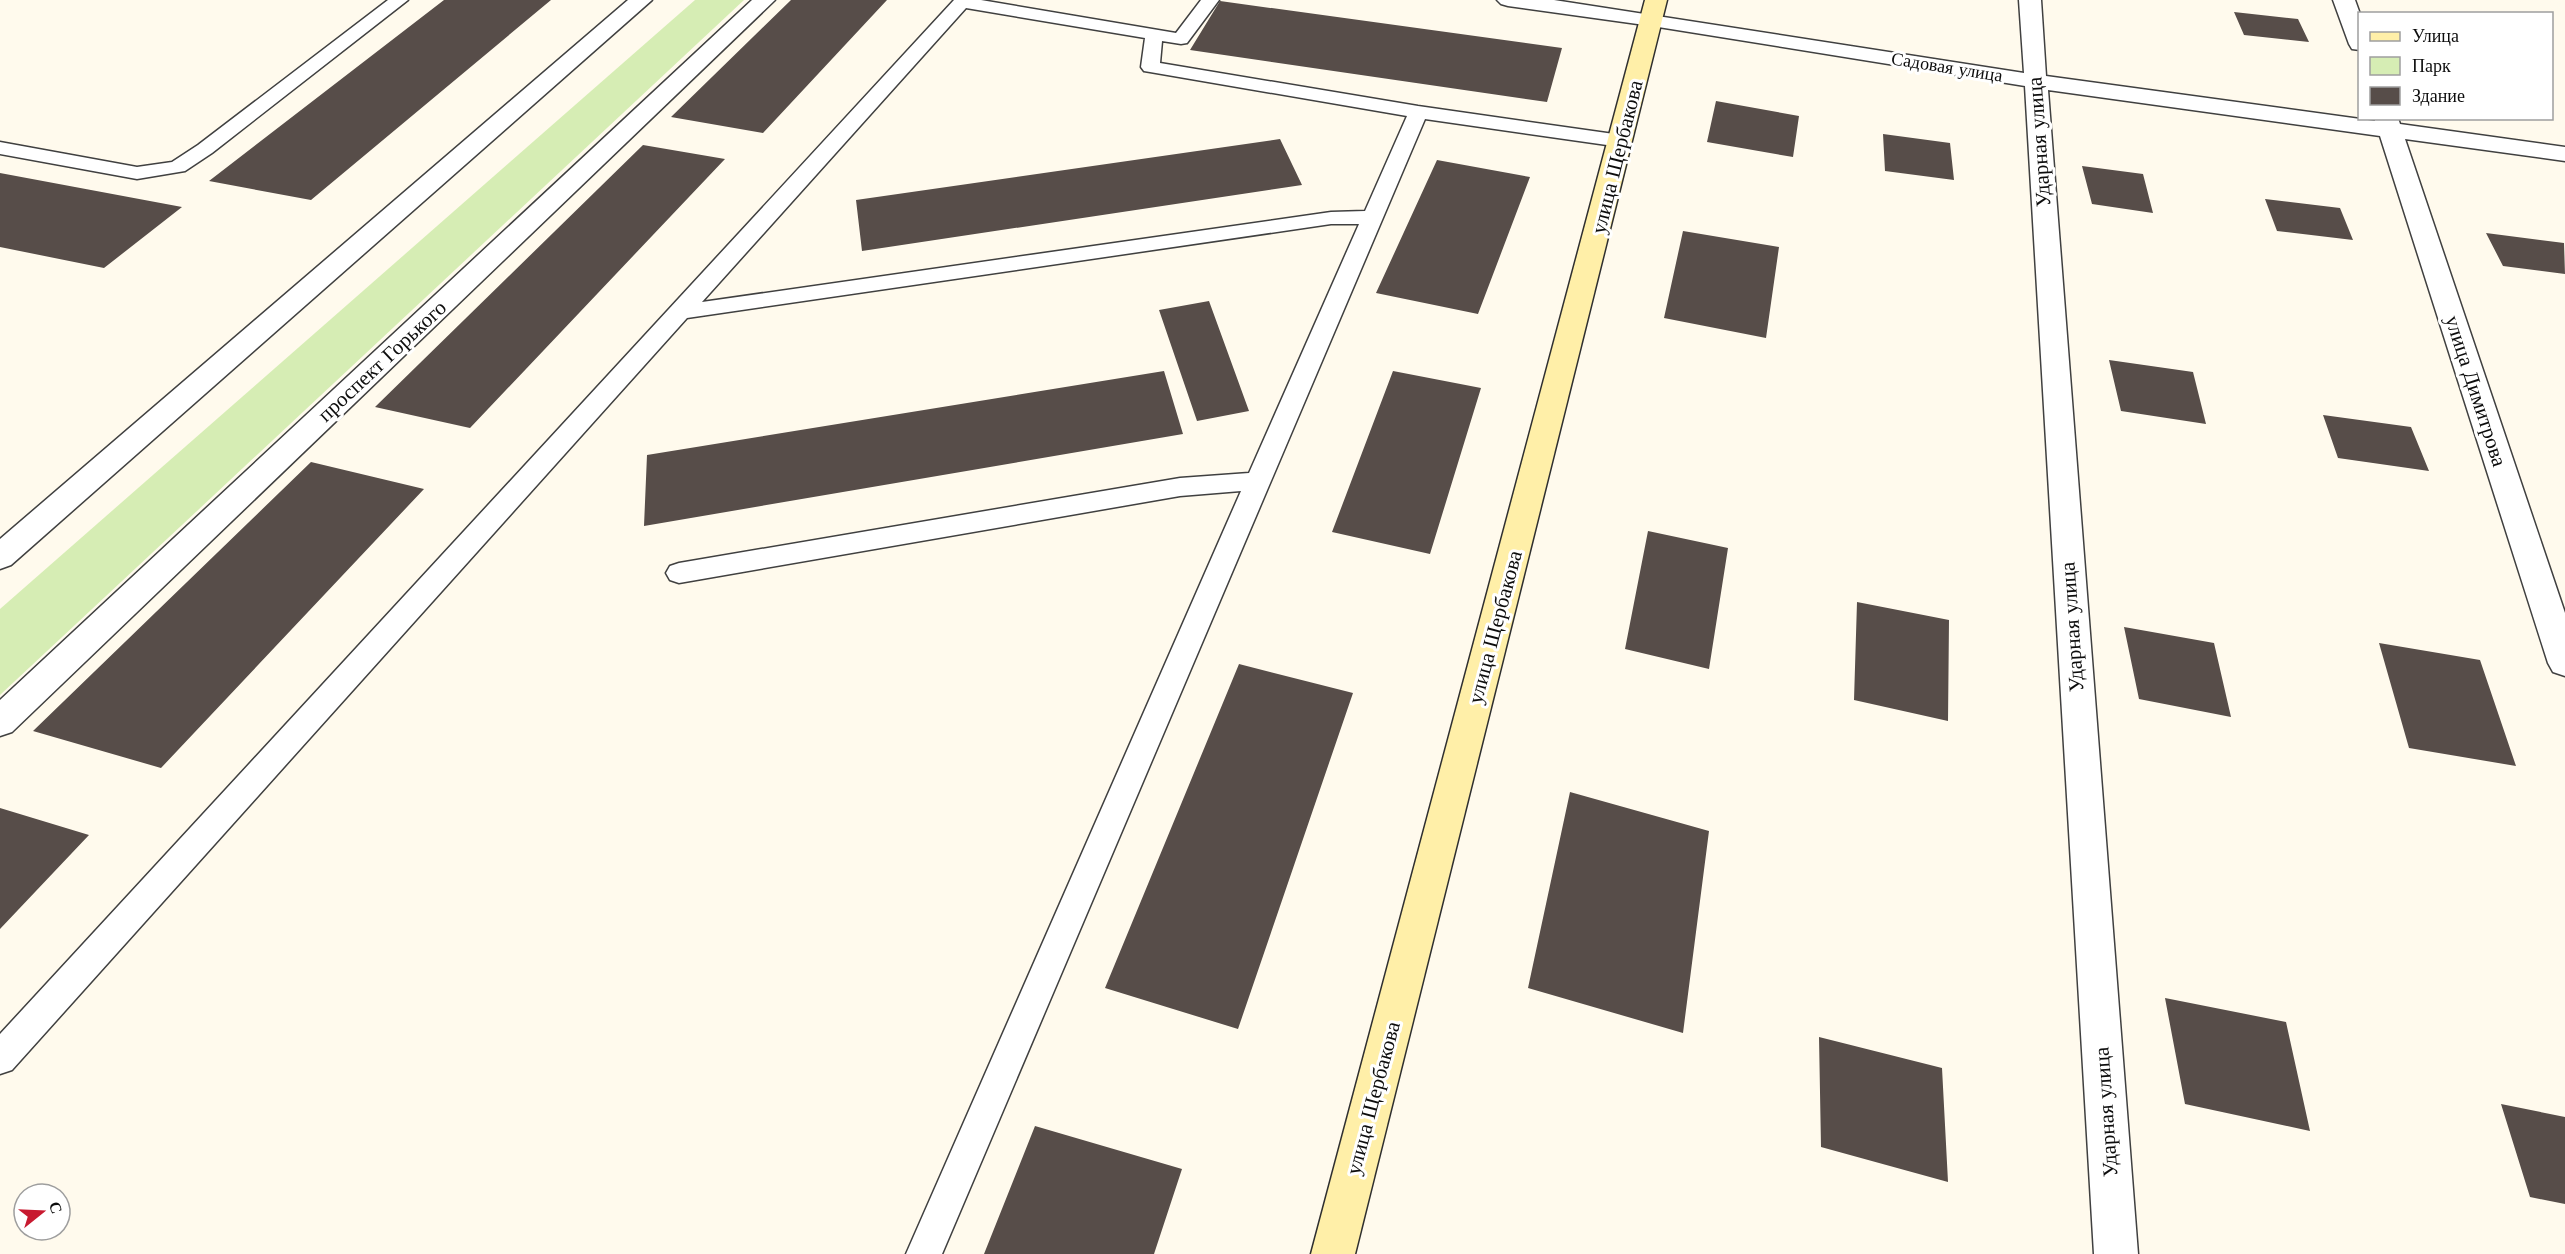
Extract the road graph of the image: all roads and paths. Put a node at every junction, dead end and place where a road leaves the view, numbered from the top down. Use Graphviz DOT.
graph roads {
  1 [pos="399,0"];
  2 [pos="641,0"];
  3 [pos="764,0"];
  4 [pos="1210,0"];
  5 [pos="1508,0"];
  6 [pos="2030,0"];
  7 [pos="2344,0"];
  8 [pos="1654,10"];
  9 [pos="1154,35"];
  10 [pos="2358,38"];
  11 [pos="2034,81"];
  12 [pos="1418,112"];
  13 [pos="2388,124"];
  14 [pos="1621,141"];
  15 [pos="0,148"];
  16 [pos="2565,154"];
  17 [pos="1373,217"];
  18 [pos="680,312"];
  19 [pos="1259,481"];
  20 [pos="0,557"];
  21 [pos="679,573"];
  22 [pos="2565,663"];
  23 [pos="0,722"];
  24 [pos="0,1058"];
  25 [pos="924,1254"];
  26 [pos="1332,1254"];
  27 [pos="2116,1254"];
  1 -- 15 [label="lane"];
  2 -- 20 [label="street"];
  3 -- 23 [label="street, проспект Горького"];
  4 -- 9 [label="lane"];
  5 -- 8 [label="street, Садовая улица"];
  6 -- 11 [label="street, Ударная улица"];
  7 -- 10 [label="street"];
  8 -- 11 [label="street, Садовая улица"];
  8 -- 14 [label="main road, улица Щербакова"];
  9 -- 12 [label="lane"];
  9 -- 18 [label="lane"];
  11 -- 13 [label="street, Садовая улица"];
  11 -- 27 [label="street, Ударная улица"];
  12 -- 14 [label="lane"];
  12 -- 17 [label="lane"];
  13 -- 16 [label="street, Садовая улица"];
  13 -- 22 [label="street, улица Димитрова"];
  14 -- 26 [label="main road, улица Щербакова"];
  17 -- 18 [label="lane"];
  17 -- 19 [label="lane"];
  18 -- 24 [label="lane"];
  19 -- 21 [label="lane"];
  19 -- 25 [label="lane"];
}
